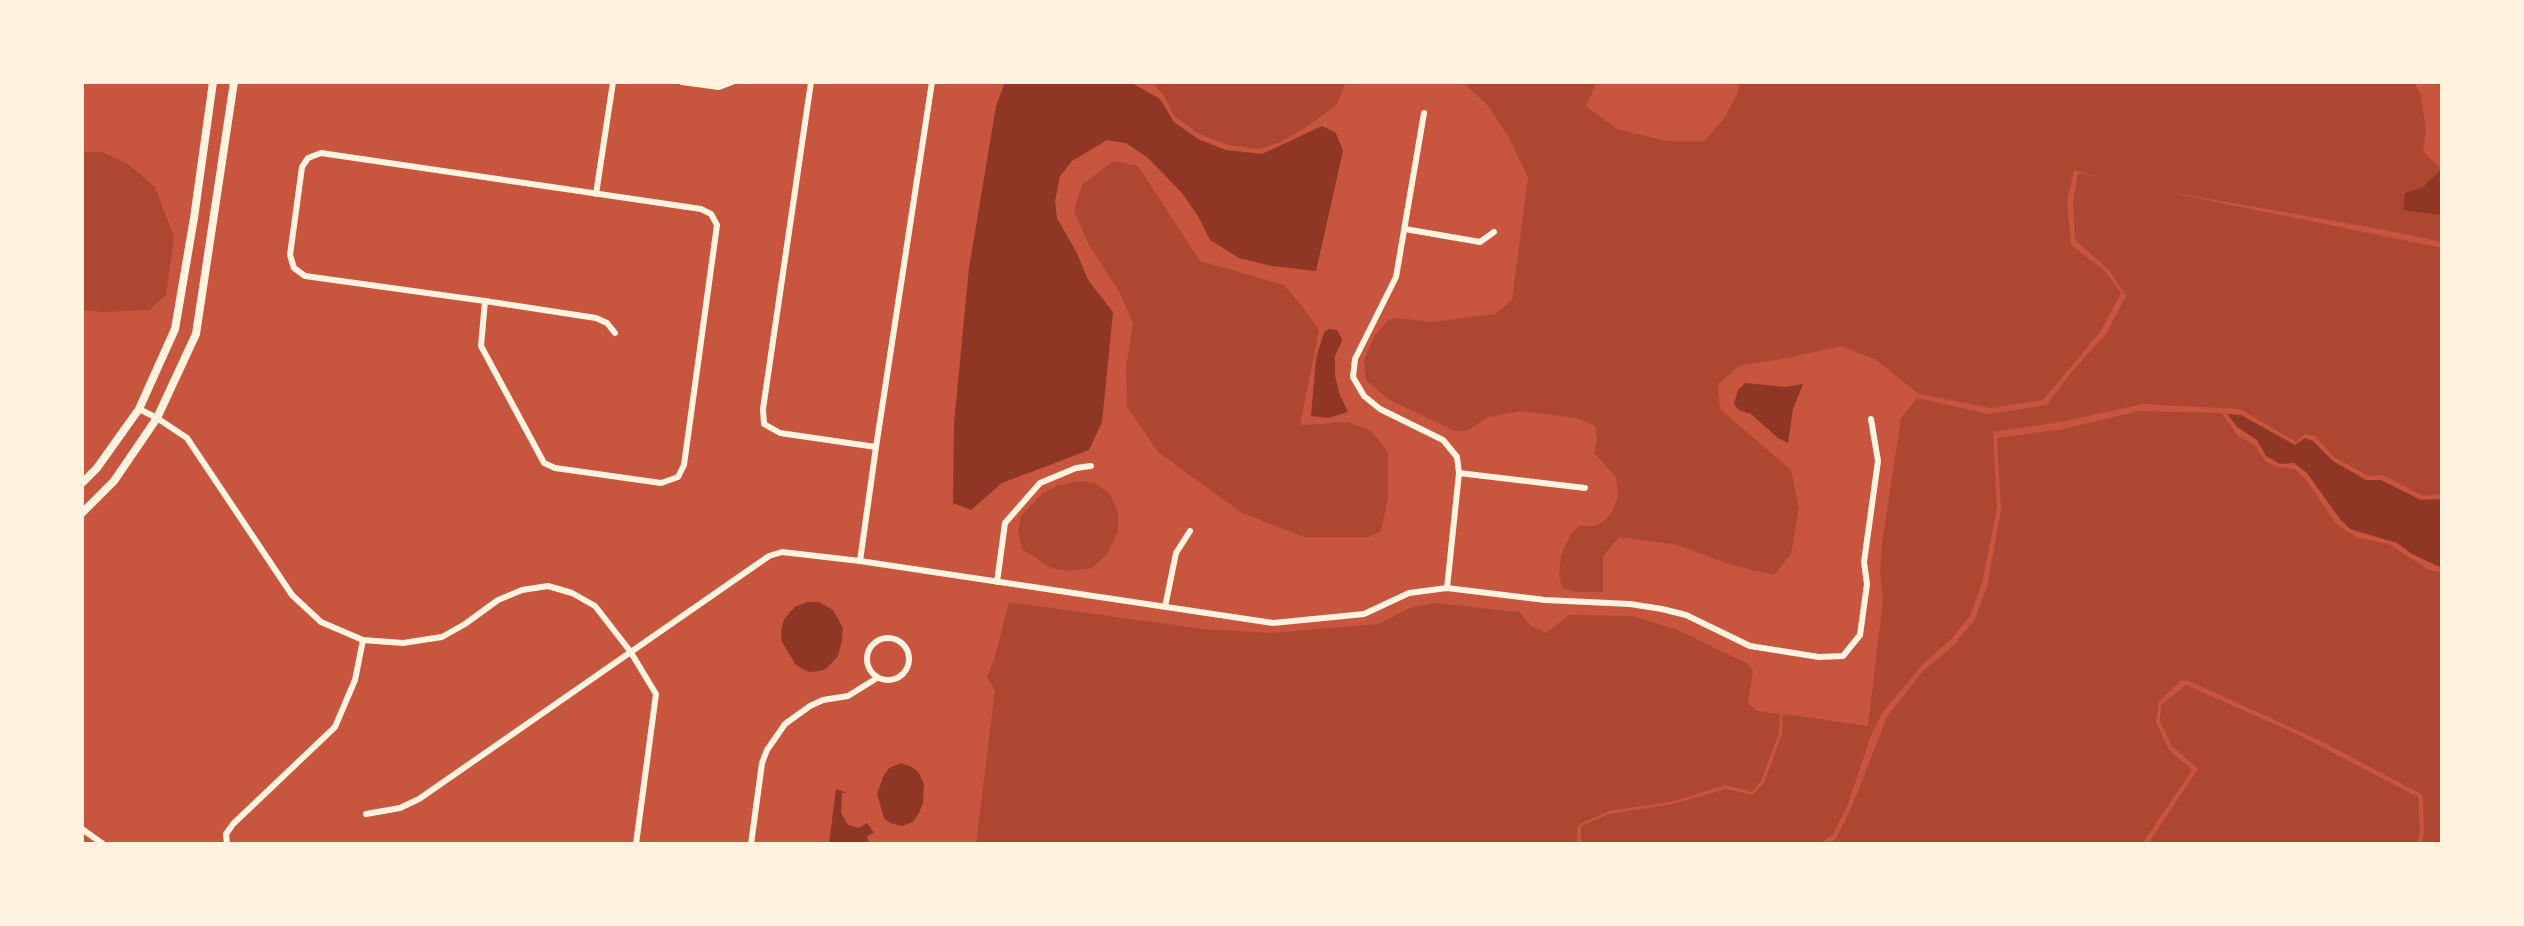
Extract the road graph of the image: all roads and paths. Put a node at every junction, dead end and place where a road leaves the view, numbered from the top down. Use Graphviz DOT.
graph roads {
  1 [pos="213,82"];
  2 [pos="234,82"];
  3 [pos="613,82"];
  4 [pos="682,82"];
  5 [pos="732,82"];
  6 [pos="811,82"];
  7 [pos="932,82"];
  8 [pos="1424,113"];
  9 [pos="596,194"];
  10 [pos="1405,229"];
  11 [pos="1494,232"];
  12 [pos="485,301"];
  13 [pos="615,333"];
  14 [pos="139,409"];
  15 [pos="157,418"];
  16 [pos="1871,419"];
  17 [pos="876,447"];
  18 [pos="1091,466"];
  19 [pos="1459,473"];
  20 [pos="82,483"];
  21 [pos="1585,488"];
  22 [pos="82,513"];
  23 [pos="1190,531"];
  24 [pos="860,561"];
  25 [pos="997,582"];
  26 [pos="1447,588"];
  27 [pos="1165,607"];
  28 [pos="363,640"];
  29 [pos="630,651"];
  30 [pos="877,678"];
  31 [pos="366,814"];
  32 [pos="82,829"];
  33 [pos="103,844"];
  34 [pos="227,844"];
  35 [pos="636,844"];
  36 [pos="751,844"];
  1 -- 14 [label="main road"];
  2 -- 15 [label="main road"];
  3 -- 9 [label="street"];
  4 -- 5 [label="street"];
  6 -- 17 [label="street"];
  7 -- 17 [label="street"];
  8 -- 10 [label="street"];
  9 -- 12 [label="street"];
  9 -- 12 [label="street"];
  10 -- 11 [label="street"];
  10 -- 19 [label="street"];
  12 -- 13 [label="street"];
  14 -- 15 [label="street"];
  14 -- 20 [label="main road"];
  15 -- 22 [label="main road"];
  15 -- 28 [label="street"];
  16 -- 26 [label="street"];
  17 -- 24 [label="street"];
  18 -- 25 [label="street"];
  19 -- 21 [label="street"];
  19 -- 26 [label="street"];
  23 -- 27 [label="street"];
  24 -- 25 [label="street"];
  24 -- 29 [label="street"];
  25 -- 27 [label="street"];
  26 -- 27 [label="street"];
  28 -- 29 [label="street"];
  28 -- 34 [label="street"];
  29 -- 31 [label="street"];
  29 -- 35 [label="street"];
  30 -- 30 [label="street"];
  30 -- 36 [label="street"];
  32 -- 33 [label="street"];
}
